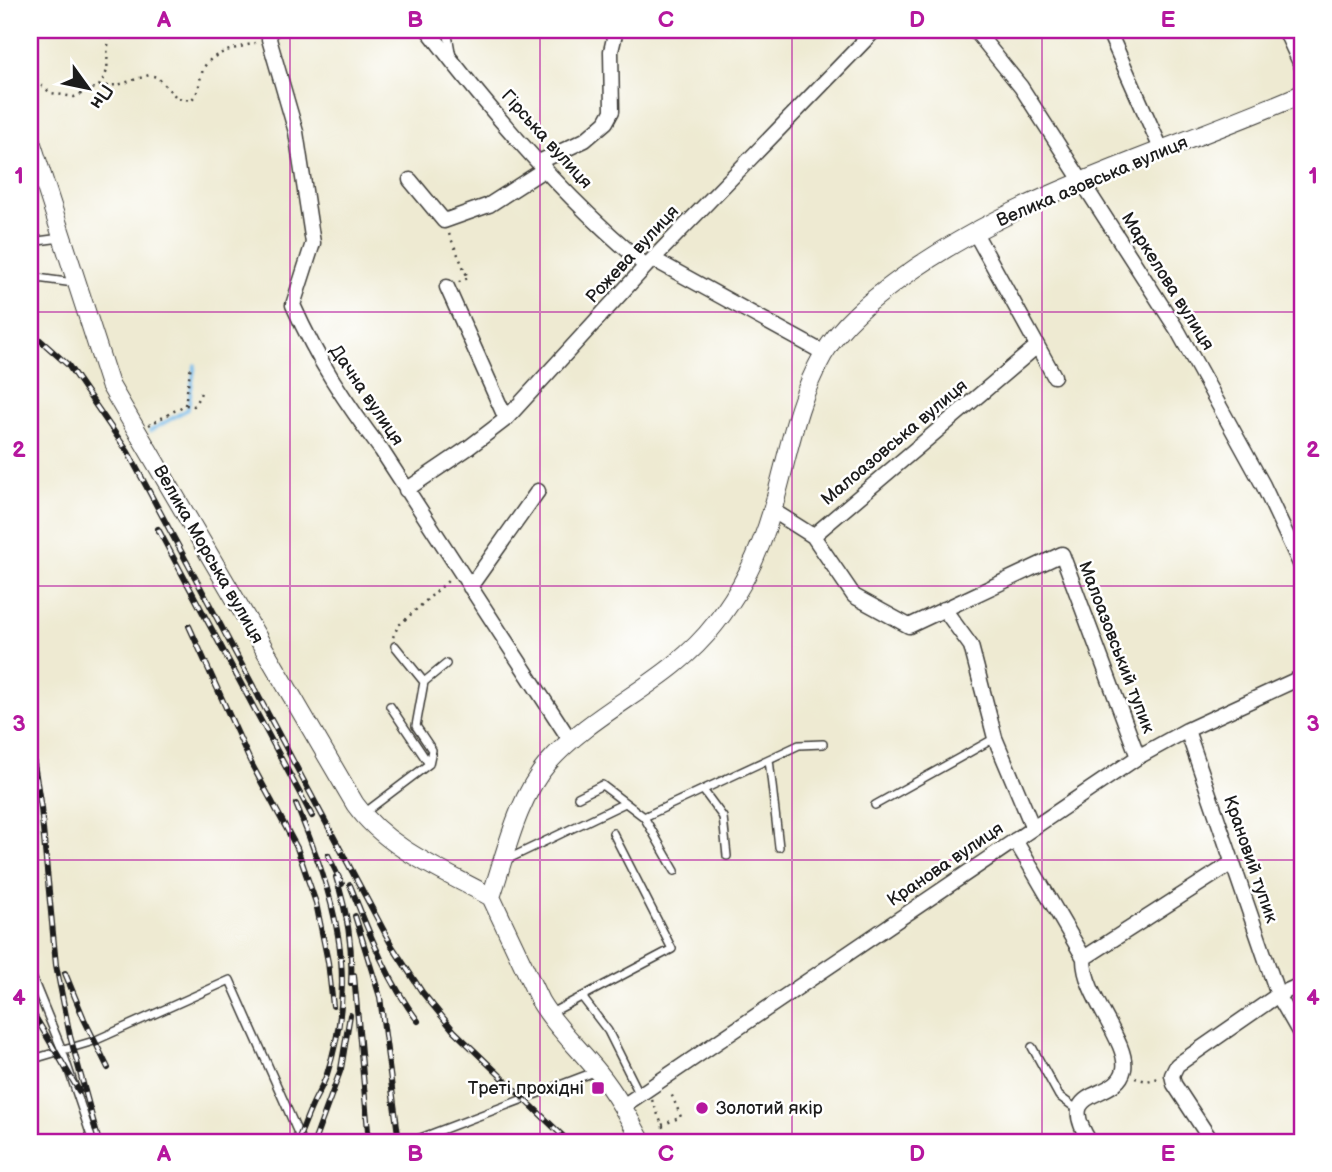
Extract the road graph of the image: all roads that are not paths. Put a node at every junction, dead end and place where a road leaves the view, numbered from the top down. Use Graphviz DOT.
graph roads {
  1 [pos="429,30"];
  2 [pos="447,30"];
  3 [pos="616,30"];
  4 [pos="875,30"];
  5 [pos="975,30"];
  6 [pos="1108,30"];
  7 [pos="1285,30"];
  8 [pos="270,34"];
  9 [pos="453,63"];
  10 [pos="1302,68"];
  11 [pos="1302,94"];
  12 [pos="30,138"];
  13 [pos="1162,151"];
  14 [pos="542,166"];
  15 [pos="410,180"];
  16 [pos="1083,181"];
  17 [pos="974,231"];
  18 [pos="62,238"];
  19 [pos="30,242"];
  20 [pos="650,262"];
  21 [pos="30,277"];
  22 [pos="77,283"];
  23 [pos="447,287"];
  24 [pos="1037,346"];
  25 [pos="824,353"];
  26 [pos="1054,376"];
  27 [pos="506,419"];
  28 [pos="406,490"];
  29 [pos="538,491"];
  30 [pos="772,510"];
  31 [pos="813,536"];
  32 [pos="1302,568"];
  33 [pos="470,587"];
  34 [pos="944,609"];
  35 [pos="395,646"];
  36 [pos="446,664"];
  37 [pos="1302,677"];
  38 [pos="424,682"];
  39 [pos="390,706"];
  40 [pos="1186,730"];
  41 [pos="995,738"];
  42 [pos="570,740"];
  43 [pos="822,744"];
  44 [pos="1138,757"];
  45 [pos="769,759"];
  46 [pos="429,764"];
  47 [pos="703,790"];
  48 [pos="578,797"];
  49 [pos="625,803"];
  50 [pos="874,805"];
  51 [pos="362,815"];
  52 [pos="644,817"];
  53 [pos="1033,828"];
  54 [pos="613,833"];
  55 [pos="1015,840"];
  56 [pos="779,847"];
  57 [pos="727,856"];
  58 [pos="503,861"];
  59 [pos="1232,863"];
  60 [pos="674,871"];
  61 [pos="491,897"];
  62 [pos="1084,958"];
  63 [pos="30,972"];
  64 [pos="1302,984"];
  65 [pos="1278,995"];
  66 [pos="582,997"];
  67 [pos="548,1015"];
  68 [pos="1302,1037"];
  69 [pos="1032,1047"];
  70 [pos="62,1050"];
  71 [pos="30,1060"];
  72 [pos="598,1071"];
  73 [pos="644,1092"];
  74 [pos="623,1106"];
  75 [pos="1079,1110"];
  76 [pos="93,1142"];
  77 [pos="302,1142"];
  78 [pos="410,1142"];
  79 [pos="642,1142"];
  80 [pos="1090,1142"];
  81 [pos="1212,1142"];
  1 -- 9 [label="street, Гірська вулиця"];
  2 -- 9 [label="lane"];
  3 -- 14 [label="street"];
  4 -- 20 [label="street, Рожева вулиця"];
  5 -- 16 [label="street, Маркелова вулиця"];
  6 -- 13 [label="street"];
  7 -- 10 [label="street"];
  8 -- 28 [label="street, Дачна вулиця"];
  9 -- 14 [label="street, Гірська вулиця"];
  11 -- 13 [label="street, Велика азовська вулиця"];
  12 -- 18 [label="street, Велика Морська вулиця"];
  13 -- 16 [label="street, Велика азовська вулиця"];
  14 -- 15 [label="street"];
  14 -- 20 [label="street, Гірська вулиця"];
  16 -- 17 [label="street, Велика азовська вулиця"];
  16 -- 32 [label="street, Маркелова вулиця"];
  17 -- 24 [label="street"];
  17 -- 25 [label="street, Велика азовська вулиця"];
  18 -- 19 [label="lane"];
  18 -- 22 [label="street, Велика Морська вулиця"];
  20 -- 25 [label="street, Гірська вулиця"];
  20 -- 27 [label="street, Рожева вулиця"];
  21 -- 22 [label="lane"];
  22 -- 51 [label="street, Велика Морська вулиця"];
  23 -- 27 [label="street"];
  24 -- 26 [label="street"];
  24 -- 31 [label="street, Малоазовська вулиця"];
  25 -- 30 [label="street, Велика азовська вулиця"];
  27 -- 28 [label="street, Рожева вулиця"];
  28 -- 33 [label="street, Дачна вулиця"];
  29 -- 33 [label="street"];
  30 -- 31 [label="street"];
  30 -- 42 [label="street, Велика азовська вулиця"];
  31 -- 34 [label="street, Малоазовський тупик"];
  33 -- 42 [label="street, Дачна вулиця"];
  34 -- 41 [label="street"];
  34 -- 44 [label="street, Малоазовський тупик"];
  35 -- 38 [label="lane"];
  36 -- 38 [label="lane"];
  37 -- 40 [label="street, Кранова вулиця"];
  38 -- 46 [label="lane"];
  39 -- 46 [label="lane"];
  40 -- 44 [label="street, Кранова вулиця"];
  40 -- 59 [label="street, Крановий тупик"];
  41 -- 50 [label="lane"];
  41 -- 53 [label="street"];
  42 -- 58 [label="street, Велика азовська вулиця"];
  43 -- 45 [label="lane"];
  44 -- 53 [label="street, Кранова вулиця"];
  45 -- 47 [label="lane"];
  45 -- 56 [label="lane"];
  46 -- 51 [label="lane"];
  47 -- 52 [label="lane"];
  47 -- 57 [label="lane"];
  48 -- 49 [label="lane"];
  49 -- 52 [label="lane"];
  49 -- 58 [label="lane"];
  51 -- 61 [label="street, Велика Морська вулиця"];
  52 -- 60 [label="lane"];
  53 -- 55 [label="street, Кранова вулиця"];
  54 -- 66 [label="lane"];
  55 -- 62 [label="street"];
  55 -- 73 [label="street, Кранова вулиця"];
  58 -- 61 [label="street, Велика азовська вулиця"];
  59 -- 62 [label="street"];
  59 -- 65 [label="street, Крановий тупик"];
  61 -- 67 [label="street"];
  62 -- 75 [label="street"];
  63 -- 70 [label="lane"];
  64 -- 65 [label="street"];
  65 -- 68 [label="street, Крановий тупик"];
  65 -- 81 [label="street"];
  66 -- 67 [label="lane"];
  66 -- 73 [label="lane"];
  67 -- 72 [label="street"];
  69 -- 75 [label="lane"];
  70 -- 71 [label="lane"];
  70 -- 76 [label="lane"];
  70 -- 77 [label="lane"];
  72 -- 74 [label="street"];
  72 -- 78 [label="lane"];
  73 -- 74 [label="street, Кранова вулиця"];
  74 -- 79 [label="street"];
  75 -- 80 [label="street"];
}
